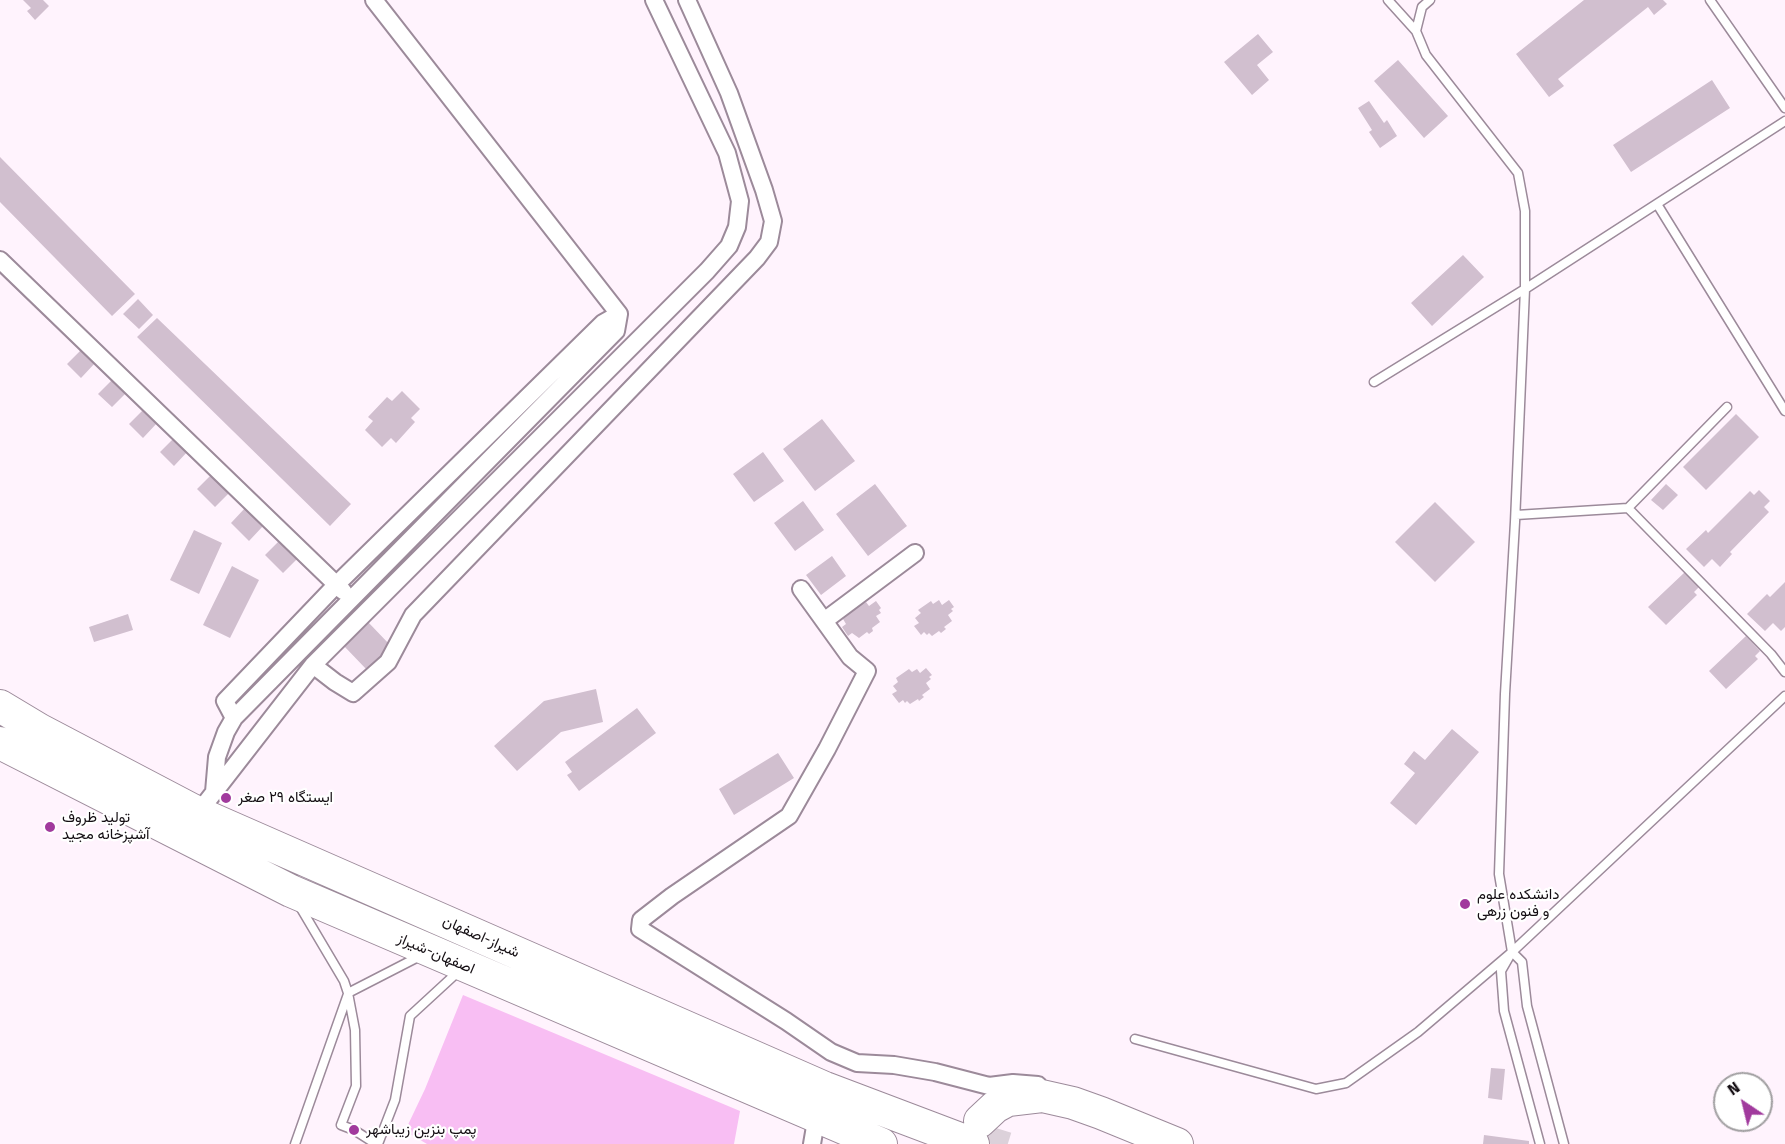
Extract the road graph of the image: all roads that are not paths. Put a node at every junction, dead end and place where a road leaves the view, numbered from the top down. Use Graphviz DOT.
graph roads {
  1 [pos="374,0"];
  2 [pos="654,0"];
  3 [pos="687,0"];
  4 [pos="1388,0"];
  5 [pos="1430,0"];
  6 [pos="1710,0"];
  7 [pos="1416,31"];
  8 [pos="1785,108"];
  9 [pos="1785,121"];
  10 [pos="1657,204"];
  11 [pos="0,260"];
  12 [pos="1525,289"];
  13 [pos="619,314"];
  14 [pos="1374,382"];
  15 [pos="1727,407"];
  16 [pos="1785,411"];
  17 [pos="1628,508"];
  18 [pos="1516,515"];
  19 [pos="915,554"];
  20 [pos="336,585"];
  21 [pos="801,589"];
  22 [pos="352,599"];
  23 [pos="824,621"];
  24 [pos="313,665"];
  25 [pos="1785,672"];
  26 [pos="1785,696"];
  27 [pos="0,706"];
  28 [pos="234,718"];
  29 [pos="0,743"];
  30 [pos="206,802"];
  31 [pos="291,891"];
  32 [pos="428,951"];
  33 [pos="1512,952"];
  34 [pos="464,966"];
  35 [pos="348,993"];
  36 [pos="1135,1039"];
  37 [pos="814,1130"];
  38 [pos="983,1131"];
  39 [pos="878,1143"];
  40 [pos="295,1144"];
  41 [pos="377,1144"];
  42 [pos="1146,1144"];
  43 [pos="1178,1144"];
  44 [pos="1196,1144"];
  45 [pos="1540,1144"];
  46 [pos="1564,1144"];
  1 -- 13 [label="street"];
  2 -- 24 [label="street"];
  3 -- 24 [label="street"];
  4 -- 7 [label="lane"];
  5 -- 7 [label="lane"];
  6 -- 8 [label="lane"];
  7 -- 12 [label="lane"];
  9 -- 10 [label="lane"];
  10 -- 12 [label="lane"];
  10 -- 16 [label="lane"];
  11 -- 20 [label="street"];
  12 -- 14 [label="lane"];
  12 -- 18 [label="lane"];
  13 -- 20 [label="street"];
  13 -- 22 [label="street"];
  15 -- 17 [label="lane"];
  17 -- 18 [label="lane"];
  17 -- 25 [label="lane"];
  18 -- 33 [label="lane"];
  19 -- 23 [label="street"];
  20 -- 22 [label="street"];
  20 -- 28 [label="street"];
  21 -- 23 [label="street"];
  22 -- 28 [label="street"];
  23 -- 44 [label="street"];
  24 -- 30 [label="street"];
  26 -- 33 [label="lane"];
  27 -- 30 [label="highway, شیراز-اصفهان"];
  28 -- 30 [label="street"];
  29 -- 31 [label="highway, اصفهان-شیراز"];
  30 -- 38 [label="highway, شیراز-اصفهان"];
  31 -- 32 [label="highway, اصفهان-شیراز"];
  31 -- 35 [label="lane"];
  32 -- 34 [label="highway, اصفهان-شیراز"];
  32 -- 35 [label="lane"];
  33 -- 36 [label="lane"];
  33 -- 45 [label="lane"];
  33 -- 46 [label="lane"];
  34 -- 37 [label="highway, اصفهان-شیراز"];
  34 -- 41 [label="lane"];
  35 -- 40 [label="lane"];
  35 -- 41 [label="lane"];
  37 -- 39 [label="highway, اصفهان-شیراز"];
  38 -- 42 [label="highway"];
  38 -- 43 [label="highway"];
}
